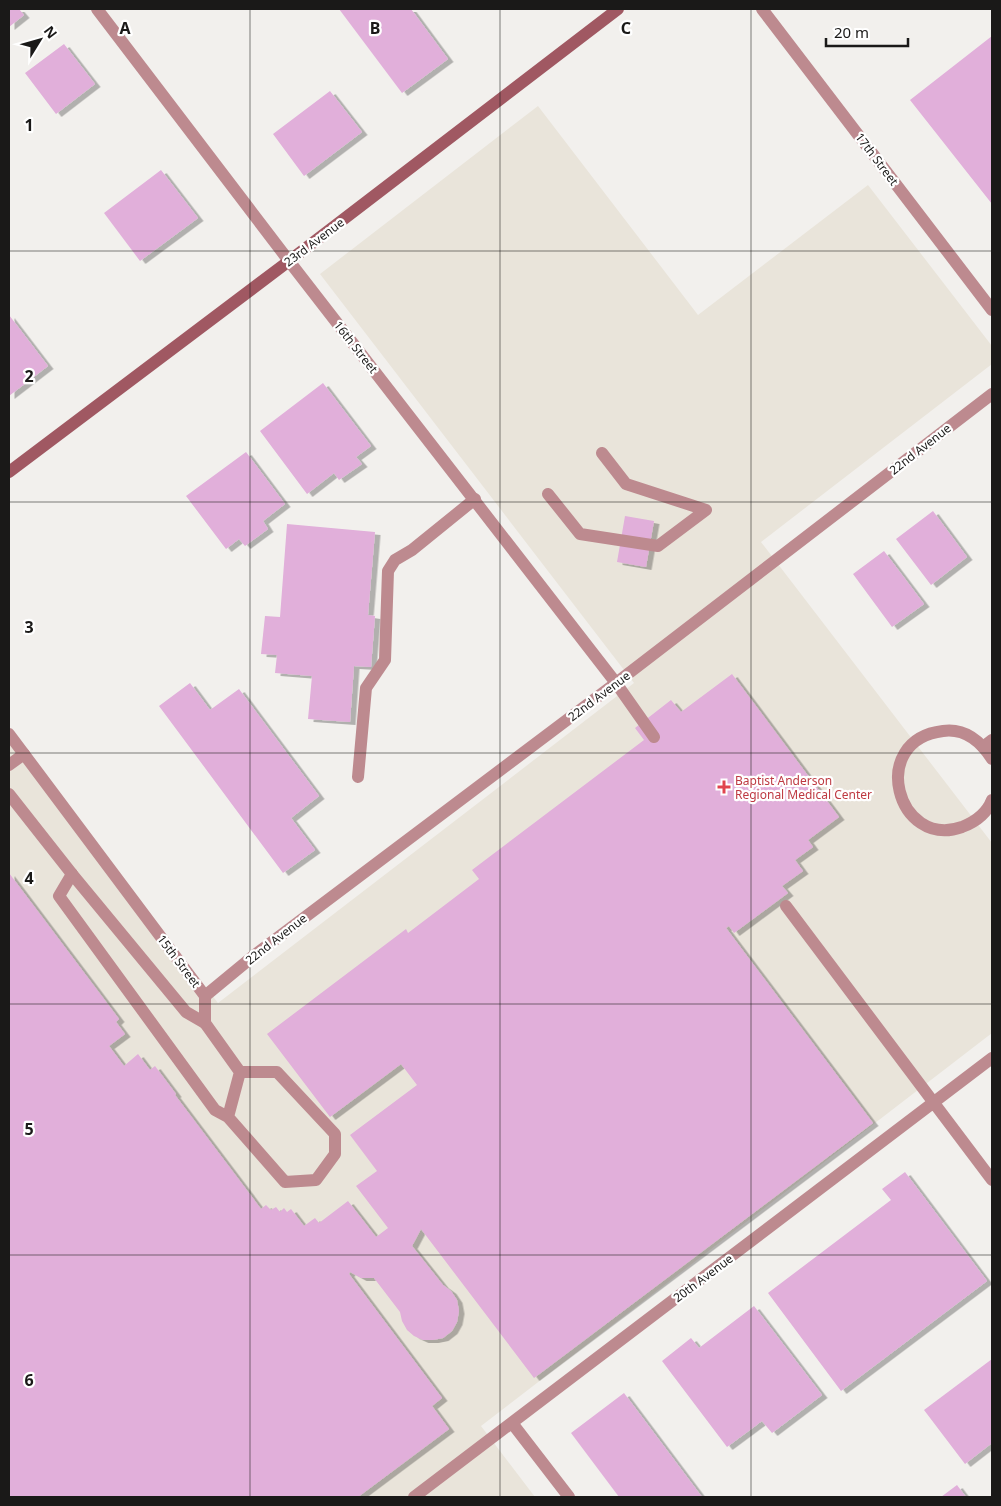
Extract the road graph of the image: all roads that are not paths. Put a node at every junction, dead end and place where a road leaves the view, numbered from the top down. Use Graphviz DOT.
graph roads {
  1 [pos="97,9"];
  2 [pos="618,9"];
  3 [pos="762,9"];
  4 [pos="289,261"];
  5 [pos="992,310"];
  6 [pos="992,394"];
  7 [pos="602,453"];
  8 [pos="9,472"];
  9 [pos="548,494"];
  10 [pos="475,499"];
  11 [pos="616,683"];
  12 [pos="9,734"];
  13 [pos="654,736"];
  14 [pos="988,743"];
  15 [pos="24,754"];
  16 [pos="992,759"];
  17 [pos="9,765"];
  18 [pos="358,777"];
  19 [pos="9,794"];
  20 [pos="992,800"];
  21 [pos="72,874"];
  22 [pos="786,906"];
  23 [pos="205,996"];
  24 [pos="205,1023"];
  25 [pos="992,1058"];
  26 [pos="240,1072"];
  27 [pos="934,1103"];
  28 [pos="228,1117"];
  29 [pos="992,1180"];
  30 [pos="512,1423"];
  31 [pos="414,1497"];
  32 [pos="569,1497"];
  1 -- 4 [label="street, 16th Street"];
  2 -- 4 [label="main road, 23rd Avenue"];
  3 -- 5 [label="street, 17th Street"];
  4 -- 8 [label="main road, 23rd Avenue"];
  4 -- 10 [label="street, 16th Street"];
  6 -- 11 [label="street, 22nd Avenue"];
  7 -- 9 [label="street"];
  10 -- 11 [label="street, 16th Street"];
  10 -- 18 [label="street"];
  11 -- 13 [label="street, 16th Street"];
  11 -- 23 [label="street, 22nd Avenue"];
  12 -- 15 [label="street, 15th Street"];
  14 -- 16 [label="street"];
  14 -- 20 [label="street"];
  15 -- 17 [label="street"];
  15 -- 23 [label="street, 15th Street"];
  19 -- 21 [label="street, 15th Street"];
  21 -- 24 [label="street, 15th Street"];
  21 -- 28 [label="street"];
  22 -- 27 [label="street"];
  23 -- 24 [label="street, 15th Street"];
  24 -- 26 [label="street"];
  25 -- 27 [label="street, 20th Avenue"];
  26 -- 28 [label="street"];
  26 -- 28 [label="street"];
  27 -- 29 [label="street"];
  27 -- 30 [label="street, 20th Avenue"];
  30 -- 31 [label="street, 20th Avenue"];
  30 -- 32 [label="street"];
}
